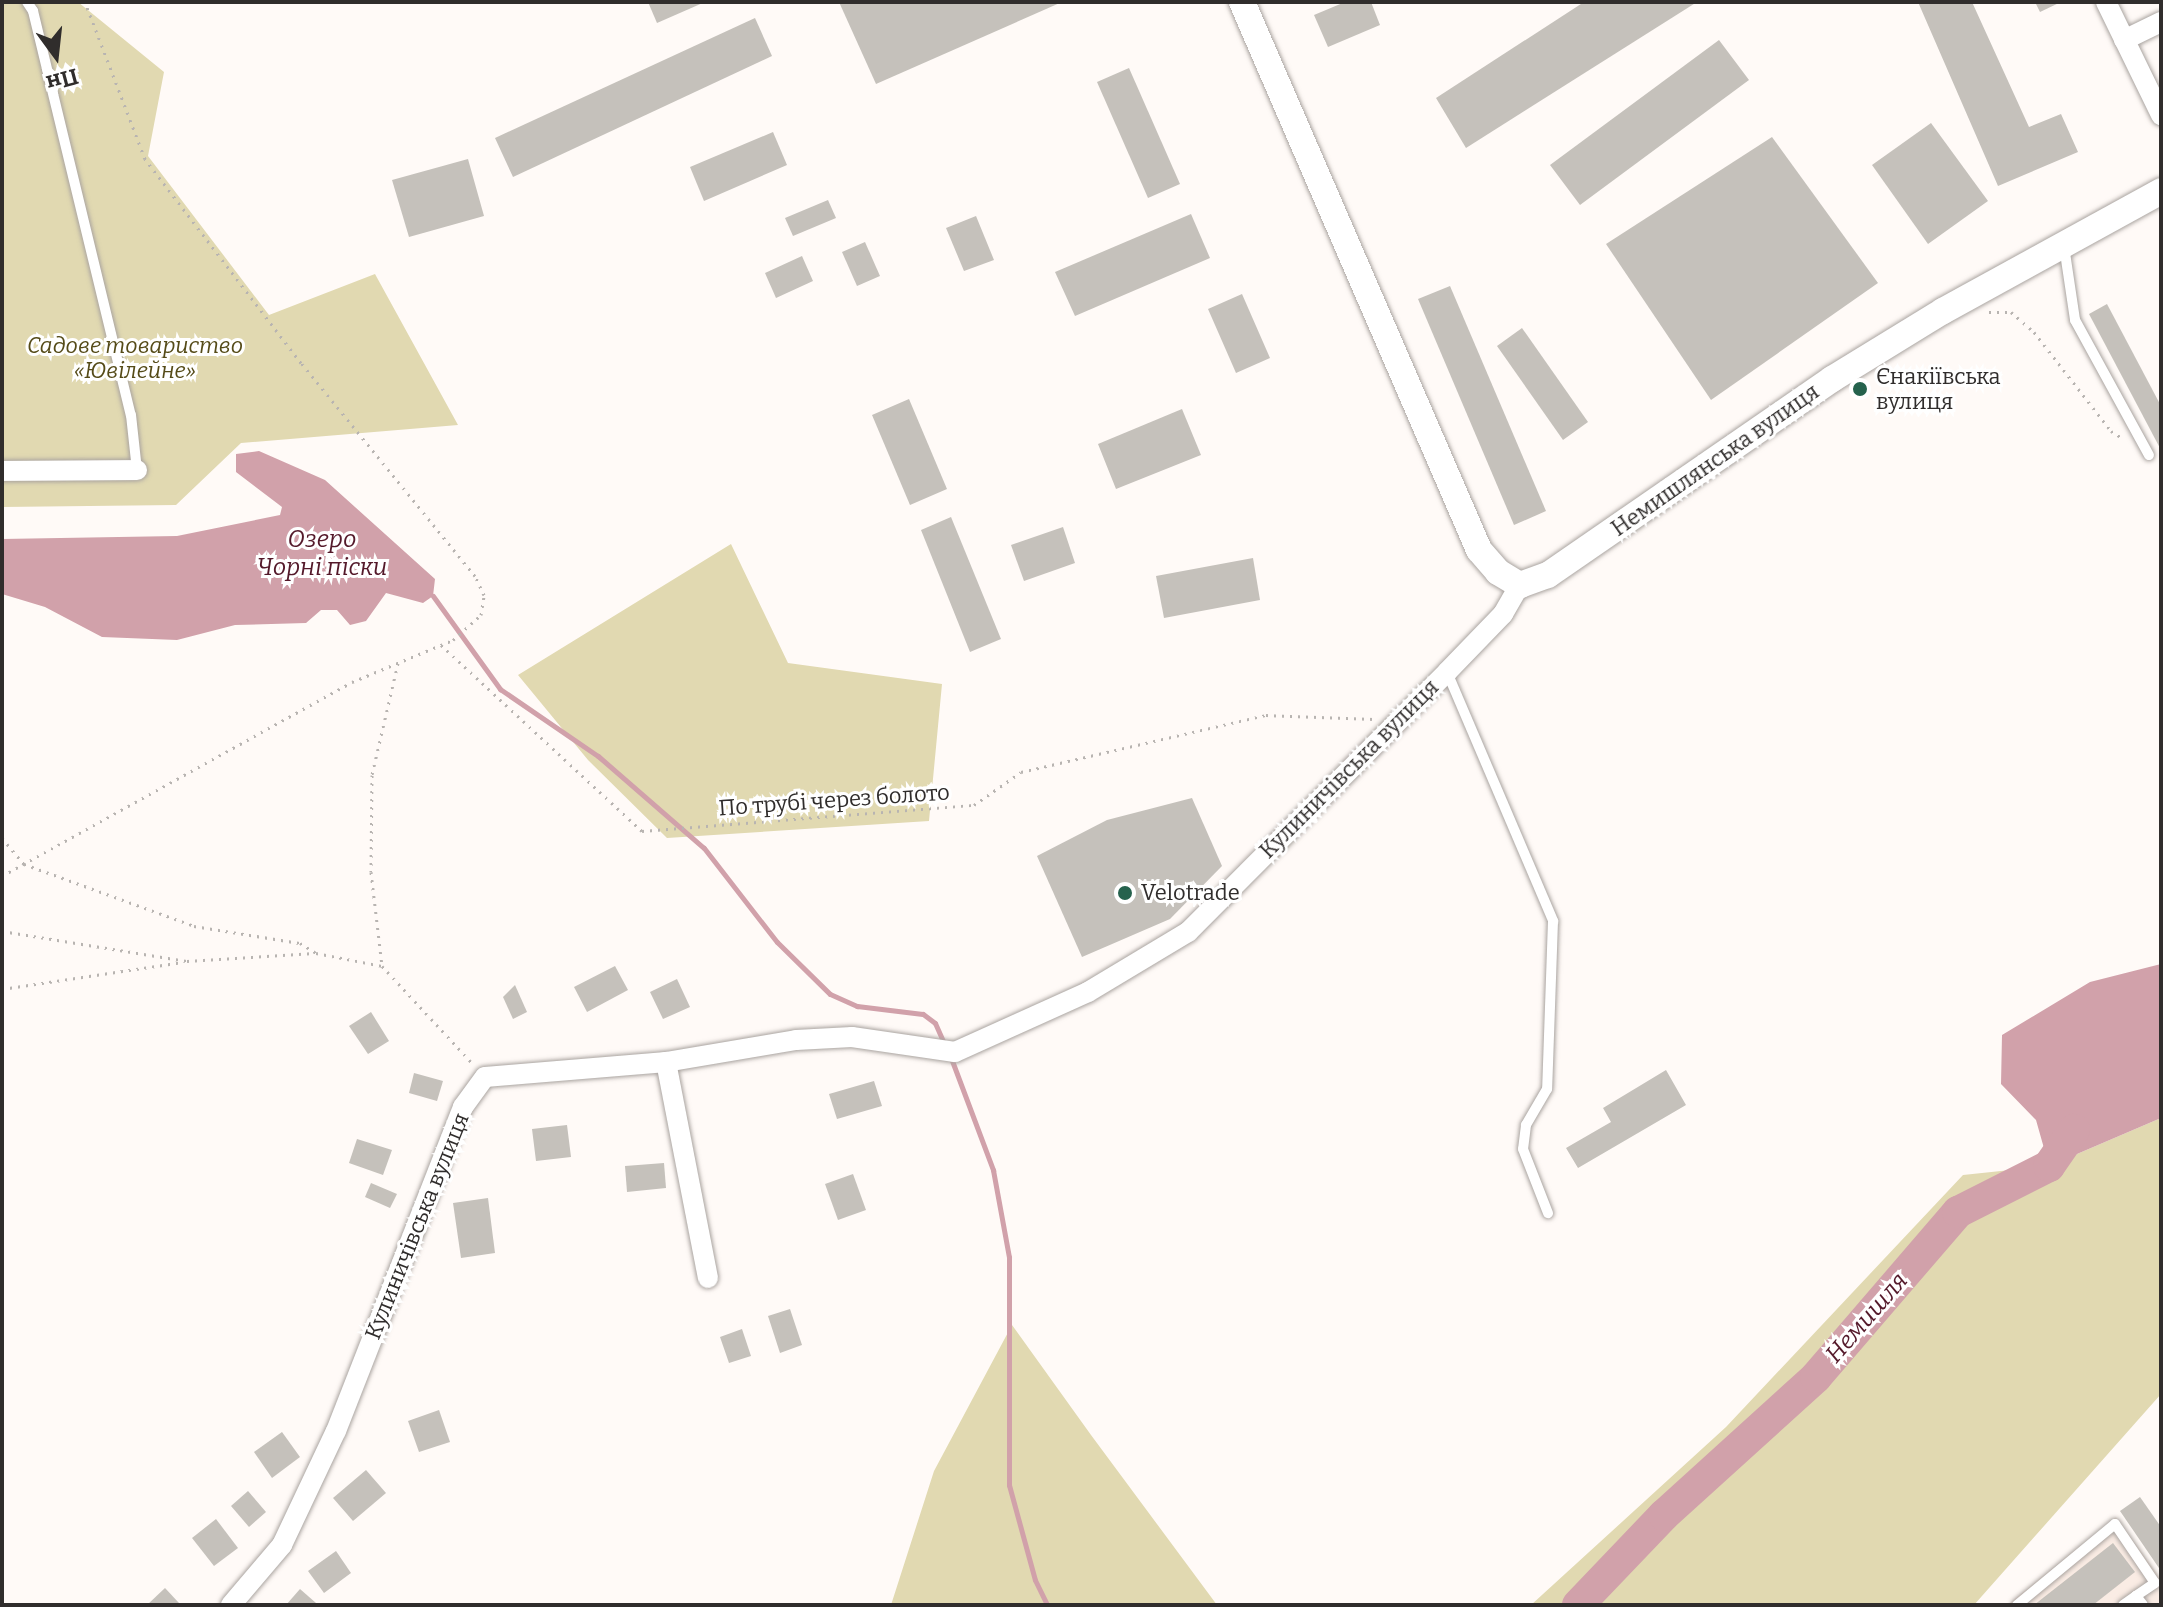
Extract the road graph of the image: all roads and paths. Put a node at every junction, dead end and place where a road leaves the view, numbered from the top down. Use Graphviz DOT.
graph roads {
  1 [pos="27,2"];
  2 [pos="85,2"];
  3 [pos="1242,2"];
  4 [pos="2106,2"];
  5 [pos="2161,22"];
  6 [pos="2124,40"];
  7 [pos="2161,115"];
  8 [pos="2161,191"];
  9 [pos="2064,245"];
  10 [pos="1984,312"];
  11 [pos="2149,455"];
  12 [pos="137,470"];
  13 [pos="2,471"];
  14 [pos="1520,585"];
  15 [pos="441,645"];
  16 [pos="398,663"];
  17 [pos="1447,672"];
  18 [pos="1397,720"];
  19 [pos="2,838"];
  20 [pos="24,864"];
  21 [pos="2,876"];
  22 [pos="2,931"];
  23 [pos="316,953"];
  24 [pos="187,961"];
  25 [pos="382,966"];
  26 [pos="2,989"];
  27 [pos="666,1062"];
  28 [pos="485,1077"];
  29 [pos="1548,1213"];
  30 [pos="708,1278"];
  31 [pos="2140,1600"];
  32 [pos="231,1605"];
  33 [pos="2017,1605"];
  34 [pos="2123,1605"];
  1 -- 12 [label="lane"];
  2 -- 15 [label="path"];
  3 -- 14 [label="street"];
  4 -- 6 [label="street"];
  5 -- 6 [label="street"];
  6 -- 7 [label="street"];
  8 -- 9 [label="street, Немишлянська вулиця"];
  9 -- 11 [label="lane"];
  9 -- 14 [label="street, Немишлянська вулиця"];
  10 -- 11 [label="path"];
  12 -- 13 [label="street"];
  14 -- 17 [label="street, Кулиничівська вулиця"];
  15 -- 16 [label="path"];
  15 -- 18 [label="path, По трубі через болото"];
  16 -- 20 [label="path"];
  16 -- 25 [label="path"];
  17 -- 18 [label="street, Кулиничівська вулиця"];
  17 -- 29 [label="lane"];
  18 -- 27 [label="street, Кулиничівська вулиця"];
  19 -- 20 [label="path"];
  20 -- 21 [label="path"];
  20 -- 23 [label="path"];
  22 -- 24 [label="path"];
  23 -- 24 [label="path"];
  23 -- 25 [label="path"];
  24 -- 26 [label="path"];
  25 -- 28 [label="path"];
  27 -- 28 [label="street, Кулиничівська вулиця"];
  27 -- 30 [label="street"];
  28 -- 32 [label="street, Кулиничівська вулиця"];
  31 -- 33 [label="lane"];
  31 -- 34 [label="lane"];
}
